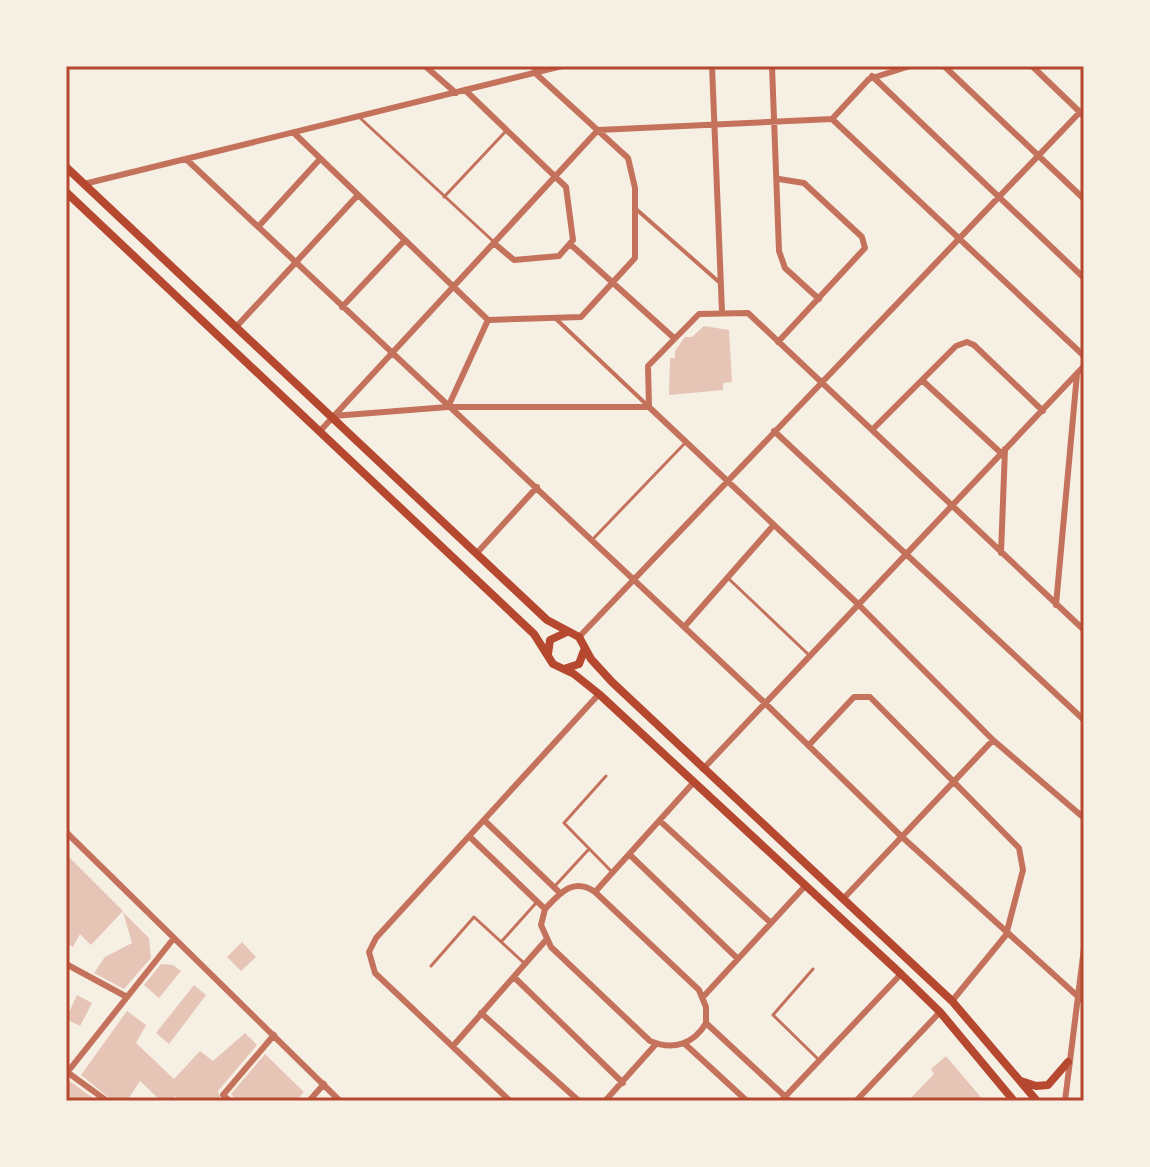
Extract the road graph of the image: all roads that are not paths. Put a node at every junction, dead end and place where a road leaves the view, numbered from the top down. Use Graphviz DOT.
graph roads {
  1 [pos="425,66"];
  2 [pos="562,66"];
  3 [pos="712,66"];
  4 [pos="772,66"];
  5 [pos="910,66"];
  6 [pos="944,66"];
  7 [pos="1032,66"];
  8 [pos="534,72"];
  9 [pos="872,76"];
  10 [pos="465,90"];
  11 [pos="456,93"];
  12 [pos="1082,114"];
  13 [pos="359,117"];
  14 [pos="832,119"];
  15 [pos="776,122"];
  16 [pos="714,125"];
  17 [pos="598,130"];
  18 [pos="506,131"];
  19 [pos="294,133"];
  20 [pos="1039,157"];
  21 [pos="186,159"];
  22 [pos="320,159"];
  23 [pos="66,167"];
  24 [pos="556,178"];
  25 [pos="779,179"];
  26 [pos="84,184"];
  27 [pos="66,192"];
  28 [pos="358,195"];
  29 [pos="444,197"];
  30 [pos="1001,198"];
  31 [pos="1084,199"];
  32 [pos="636,209"];
  33 [pos="258,227"];
  34 [pos="960,238"];
  35 [pos="404,241"];
  36 [pos="495,244"];
  37 [pos="570,244"];
  38 [pos="295,262"];
  39 [pos="1084,278"];
  40 [pos="614,283"];
  41 [pos="721,283"];
  42 [pos="455,287"];
  43 [pos="819,299"];
  44 [pos="342,307"];
  45 [pos="722,312"];
  46 [pos="555,318"];
  47 [pos="488,320"];
  48 [pos="237,326"];
  49 [pos="674,338"];
  50 [pos="778,342"];
  51 [pos="392,354"];
  52 [pos="1084,356"];
  53 [pos="1084,366"];
  54 [pos="1077,374"];
  55 [pos="923,381"];
  56 [pos="819,383"];
  57 [pos="1080,386"];
  58 [pos="448,407"];
  59 [pos="649,407"];
  60 [pos="1043,411"];
  61 [pos="333,416"];
  62 [pos="321,430"];
  63 [pos="872,430"];
  64 [pos="774,431"];
  65 [pos="686,442"];
  66 [pos="1003,451"];
  67 [pos="726,482"];
  68 [pos="537,487"];
  69 [pos="951,506"];
  70 [pos="772,527"];
  71 [pos="592,540"];
  72 [pos="1001,553"];
  73 [pos="476,554"];
  74 [pos="904,555"];
  75 [pos="634,579"];
  76 [pos="729,579"];
  77 [pos="858,604"];
  78 [pos="1056,605"];
  79 [pos="685,626"];
  80 [pos="1084,630"];
  81 [pos="567,632"];
  82 [pos="579,637"];
  83 [pos="585,647"];
  84 [pos="810,656"];
  85 [pos="549,659"];
  86 [pos="563,669"];
  87 [pos="599,694"];
  88 [pos="766,704"];
  89 [pos="1084,720"];
  90 [pos="993,740"];
  91 [pos="809,745"];
  92 [pos="703,769"];
  93 [pos="606,776"];
  94 [pos="953,779"];
  95 [pos="694,782"];
  96 [pos="1084,818"];
  97 [pos="660,821"];
  98 [pos="486,822"];
  99 [pos="66,832"];
  100 [pos="901,836"];
  101 [pos="471,838"];
  102 [pos="589,849"];
  103 [pos="630,855"];
  104 [pos="613,873"];
  105 [pos="806,885"];
  106 [pos="554,887"];
  107 [pos="595,892"];
  108 [pos="560,893"];
  109 [pos="844,898"];
  110 [pos="537,902"];
  111 [pos="545,909"];
  112 [pos="771,923"];
  113 [pos="1006,935"];
  114 [pos="174,938"];
  115 [pos="546,940"];
  116 [pos="501,942"];
  117 [pos="1084,948"];
  118 [pos="738,959"];
  119 [pos="66,964"];
  120 [pos="525,964"];
  121 [pos="431,966"];
  122 [pos="813,969"];
  123 [pos="901,974"];
  124 [pos="514,977"];
  125 [pos="127,997"];
  126 [pos="703,997"];
  127 [pos="1082,999"];
  128 [pos="952,1001"];
  129 [pos="940,1012"];
  130 [pos="481,1013"];
  131 [pos="706,1023"];
  132 [pos="274,1035"];
  133 [pos="656,1044"];
  134 [pos="685,1044"];
  135 [pos="453,1046"];
  136 [pos="819,1060"];
  137 [pos="1068,1062"];
  138 [pos="66,1073"];
  139 [pos="1020,1080"];
  140 [pos="623,1083"];
  141 [pos="324,1084"];
  142 [pos="785,1100"];
  143 [pos="107,1101"];
  144 [pos="230,1101"];
  145 [pos="309,1101"];
  146 [pos="340,1101"];
  147 [pos="510,1101"];
  148 [pos="579,1101"];
  149 [pos="605,1101"];
  150 [pos="747,1101"];
  151 [pos="856,1101"];
  152 [pos="1014,1101"];
  153 [pos="1037,1101"];
  154 [pos="1065,1101"];
  1 -- 11 [label="street"];
  2 -- 8 [label="street"];
  3 -- 16 [label="street"];
  4 -- 15 [label="street"];
  5 -- 9 [label="street"];
  6 -- 20 [label="street"];
  7 -- 12 [label="street"];
  8 -- 10 [label="street"];
  8 -- 17 [label="street"];
  9 -- 14 [label="street"];
  9 -- 30 [label="street"];
  10 -- 11 [label="street"];
  10 -- 18 [label="street"];
  11 -- 13 [label="street"];
  12 -- 20 [label="street"];
  13 -- 19 [label="street"];
  13 -- 29 [label="lane"];
  14 -- 15 [label="street"];
  14 -- 34 [label="street"];
  15 -- 16 [label="street"];
  15 -- 25 [label="street"];
  16 -- 17 [label="street"];
  16 -- 41 [label="street"];
  17 -- 24 [label="street"];
  17 -- 32 [label="street"];
  18 -- 24 [label="street"];
  18 -- 29 [label="lane"];
  19 -- 21 [label="street"];
  19 -- 22 [label="street"];
  20 -- 30 [label="street"];
  20 -- 31 [label="street"];
  21 -- 26 [label="street"];
  21 -- 33 [label="street"];
  22 -- 28 [label="street"];
  22 -- 33 [label="street"];
  23 -- 26 [label="main road"];
  24 -- 36 [label="street"];
  24 -- 37 [label="street"];
  25 -- 43 [label="street"];
  25 -- 43 [label="street"];
  26 -- 48 [label="main road"];
  27 -- 62 [label="main road"];
  28 -- 35 [label="street"];
  28 -- 38 [label="street"];
  29 -- 36 [label="lane"];
  30 -- 34 [label="street"];
  30 -- 39 [label="street"];
  32 -- 40 [label="street"];
  32 -- 41 [label="street"];
  33 -- 38 [label="street"];
  34 -- 52 [label="street"];
  34 -- 56 [label="street"];
  35 -- 42 [label="street"];
  35 -- 44 [label="street"];
  36 -- 37 [label="street"];
  36 -- 42 [label="street"];
  37 -- 40 [label="street"];
  38 -- 44 [label="street"];
  38 -- 48 [label="street"];
  40 -- 46 [label="street"];
  40 -- 49 [label="street"];
  41 -- 45 [label="street"];
  42 -- 47 [label="street"];
  42 -- 51 [label="street"];
  43 -- 50 [label="street"];
  44 -- 51 [label="street"];
  45 -- 49 [label="street"];
  45 -- 50 [label="street"];
  46 -- 47 [label="street"];
  46 -- 59 [label="street"];
  47 -- 58 [label="street"];
  48 -- 61 [label="main road"];
  49 -- 59 [label="street"];
  50 -- 56 [label="street"];
  51 -- 58 [label="street"];
  51 -- 61 [label="street"];
  53 -- 54 [label="street"];
  54 -- 57 [label="street"];
  54 -- 60 [label="street"];
  55 -- 60 [label="street"];
  55 -- 63 [label="street"];
  55 -- 66 [label="street"];
  56 -- 63 [label="street"];
  56 -- 64 [label="street"];
  57 -- 78 [label="street"];
  58 -- 59 [label="street"];
  58 -- 61 [label="street"];
  58 -- 68 [label="street"];
  59 -- 65 [label="street"];
  60 -- 66 [label="street"];
  61 -- 62 [label="street"];
  61 -- 73 [label="main road"];
  62 -- 85 [label="main road"];
  63 -- 69 [label="street"];
  64 -- 67 [label="street"];
  64 -- 74 [label="street"];
  65 -- 67 [label="street"];
  65 -- 71 [label="lane"];
  66 -- 69 [label="street"];
  66 -- 72 [label="street"];
  67 -- 70 [label="street"];
  67 -- 75 [label="street"];
  68 -- 71 [label="street"];
  68 -- 73 [label="street"];
  69 -- 72 [label="street"];
  69 -- 74 [label="street"];
  70 -- 76 [label="street"];
  70 -- 77 [label="street"];
  71 -- 75 [label="street"];
  72 -- 78 [label="street"];
  73 -- 81 [label="main road"];
  74 -- 77 [label="street"];
  74 -- 89 [label="street"];
  75 -- 79 [label="street"];
  75 -- 82 [label="street"];
  76 -- 79 [label="street"];
  76 -- 84 [label="lane"];
  77 -- 84 [label="street"];
  77 -- 90 [label="street"];
  78 -- 80 [label="street"];
  79 -- 88 [label="street"];
  81 -- 82 [label="main road"];
  81 -- 85 [label="main road"];
  82 -- 83 [label="main road"];
  83 -- 86 [label="main road"];
  83 -- 92 [label="main road"];
  84 -- 88 [label="street"];
  85 -- 86 [label="main road"];
  86 -- 87 [label="main road"];
  87 -- 95 [label="main road"];
  87 -- 98 [label="street"];
  88 -- 91 [label="street"];
  88 -- 92 [label="street"];
  90 -- 94 [label="street"];
  90 -- 96 [label="street"];
  91 -- 94 [label="street"];
  91 -- 100 [label="street"];
  92 -- 109 [label="main road"];
  93 -- 102 [label="lane"];
  94 -- 100 [label="street"];
  94 -- 113 [label="street"];
  95 -- 97 [label="street"];
  95 -- 105 [label="main road"];
  97 -- 103 [label="street"];
  97 -- 112 [label="street"];
  98 -- 101 [label="street"];
  98 -- 106 [label="street"];
  99 -- 114 [label="street"];
  100 -- 109 [label="street"];
  100 -- 113 [label="street"];
  101 -- 110 [label="street"];
  101 -- 135 [label="street"];
  102 -- 104 [label="lane"];
  102 -- 106 [label="lane"];
  103 -- 104 [label="street"];
  103 -- 118 [label="street"];
  104 -- 107 [label="street"];
  105 -- 112 [label="street"];
  105 -- 123 [label="main road"];
  106 -- 108 [label="street"];
  107 -- 108 [label="street"];
  107 -- 126 [label="street"];
  108 -- 111 [label="street"];
  109 -- 128 [label="main road"];
  110 -- 111 [label="street"];
  110 -- 116 [label="lane"];
  111 -- 115 [label="street"];
  112 -- 118 [label="street"];
  113 -- 127 [label="street"];
  113 -- 128 [label="street"];
  114 -- 125 [label="street"];
  114 -- 132 [label="street"];
  115 -- 120 [label="street"];
  115 -- 133 [label="street"];
  116 -- 120 [label="lane"];
  116 -- 121 [label="lane"];
  117 -- 127 [label="street"];
  118 -- 126 [label="street"];
  119 -- 125 [label="street"];
  120 -- 124 [label="street"];
  122 -- 136 [label="lane"];
  123 -- 129 [label="main road"];
  123 -- 136 [label="street"];
  124 -- 130 [label="street"];
  124 -- 140 [label="street"];
  125 -- 138 [label="street"];
  126 -- 131 [label="street"];
  127 -- 137 [label="street"];
  128 -- 139 [label="main road"];
  129 -- 151 [label="street"];
  129 -- 152 [label="main road"];
  130 -- 135 [label="street"];
  130 -- 148 [label="street"];
  131 -- 134 [label="street"];
  131 -- 142 [label="street"];
  132 -- 141 [label="street"];
  132 -- 144 [label="street"];
  133 -- 134 [label="street"];
  133 -- 140 [label="street"];
  134 -- 150 [label="street"];
  135 -- 147 [label="street"];
  136 -- 142 [label="street"];
  137 -- 139 [label="main road"];
  137 -- 154 [label="street"];
  138 -- 143 [label="street"];
  139 -- 153 [label="main road"];
  140 -- 149 [label="street"];
  141 -- 145 [label="street"];
  141 -- 146 [label="street"];
}
